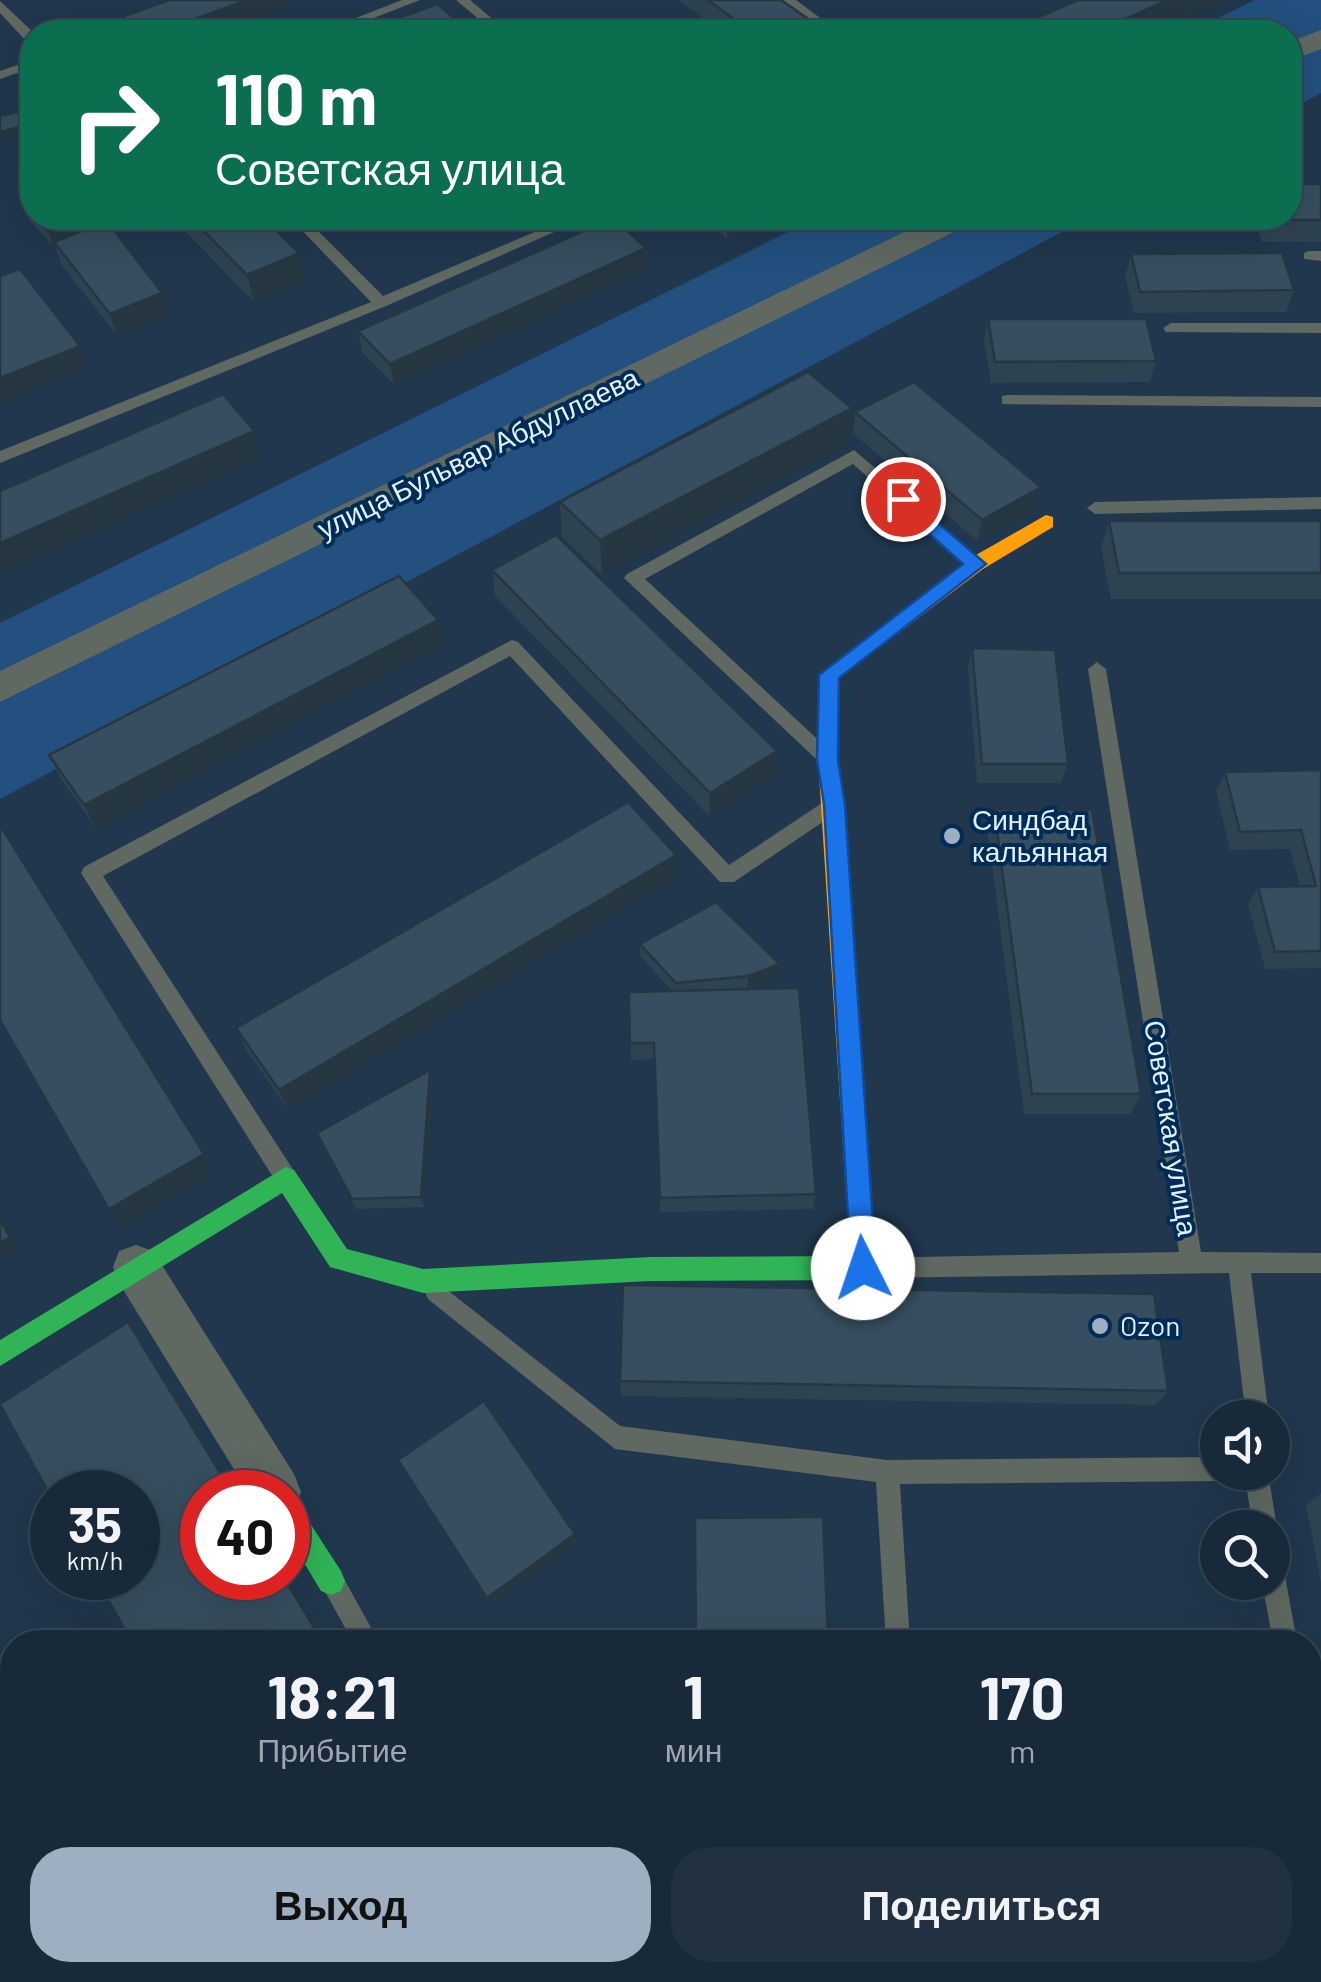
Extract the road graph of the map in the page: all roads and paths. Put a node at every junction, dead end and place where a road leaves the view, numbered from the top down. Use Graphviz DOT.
graph roads {
  1 [pos="414,0"];
  2 [pos="462,0"];
  3 [pos="788,0"];
  4 [pos="0,4"];
  5 [pos="359,20"];
  6 [pos="486,20"];
  7 [pos="816,20"];
  8 [pos="20,26"];
  9 [pos="310,230"];
  10 [pos="551,230"];
  11 [pos="932,230"];
  12 [pos="381,303"];
  13 [pos="1172,328"];
  14 [pos="1321,328"];
  15 [pos="1008,400"];
  16 [pos="1321,402"];
  17 [pos="0,458"];
  18 [pos="1321,503"];
  19 [pos="1094,508"];
  20 [pos="1046,522"];
  21 [pos="976,564"];
  22 [pos="1098,669"];
  23 [pos="0,688"];
  24 [pos="828,760"];
  25 [pos="834,804"];
  26 [pos="286,1178"];
  27 [pos="1192,1262"];
  28 [pos="1240,1263"];
  29 [pos="1321,1263"];
  30 [pos="136,1267"];
  31 [pos="863,1268"];
  32 [pos="423,1281"];
  33 [pos="0,1354"];
  34 [pos="1256,1400"];
  35 [pos="262,1470"];
  36 [pos="1200,1470"];
  37 [pos="887,1472"];
  38 [pos="310,1548"];
  39 [pos="331,1582"];
  40 [pos="1277,1600"];
  41 [pos="360,1630"];
  42 [pos="897,1630"];
  43 [pos="1283,1630"];
  1 -- 5 [label="lane"];
  2 -- 6 [label="lane"];
  3 -- 7 [label="lane"];
  4 -- 8 [label="lane"];
  9 -- 12 [label="lane"];
  10 -- 12 [label="lane"];
  11 -- 23 [label="street, улица Бульвар Абдуллаева"];
  12 -- 17 [label="lane"];
  13 -- 14 [label="lane"];
  15 -- 16 [label="lane"];
  18 -- 19 [label="lane"];
  20 -- 21 [label="street"];
  21 -- 24 [label="street"];
  21 -- 24 [label="lane"];
  22 -- 27 [label="lane, Советская улица"];
  24 -- 25 [label="street"];
  25 -- 26 [label="lane"];
  25 -- 31 [label="street"];
  26 -- 30 [label="street"];
  26 -- 32 [label="street, Советская улица"];
  27 -- 28 [label="lane"];
  27 -- 31 [label="lane, Советская улица"];
  28 -- 29 [label="lane"];
  28 -- 34 [label="lane"];
  30 -- 33 [label="street"];
  30 -- 35 [label="street"];
  31 -- 32 [label="street, Советская улица"];
  32 -- 37 [label="lane"];
  36 -- 37 [label="lane"];
  37 -- 42 [label="lane"];
  38 -- 39 [label="street"];
  39 -- 41 [label="lane"];
  40 -- 43 [label="lane"];
}
